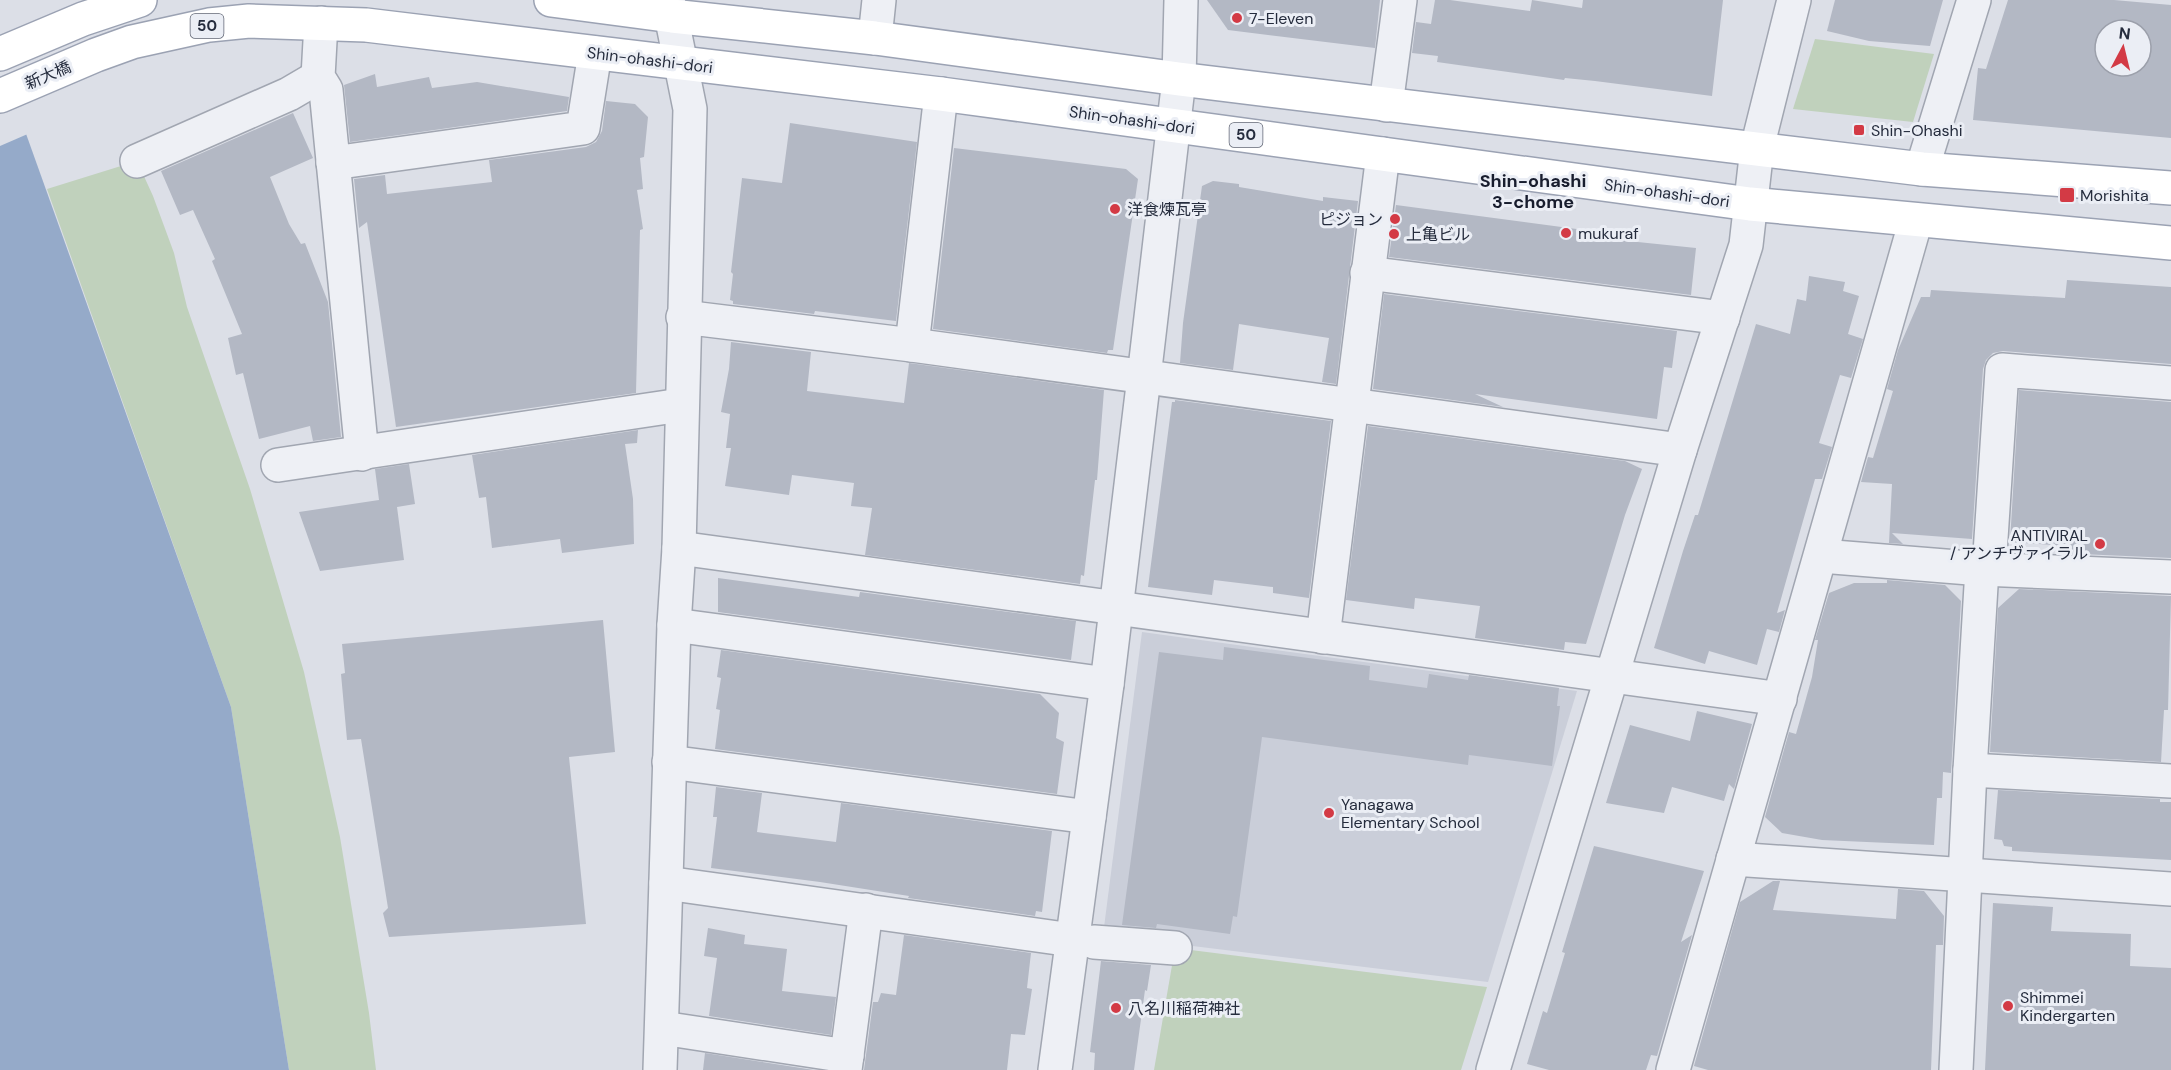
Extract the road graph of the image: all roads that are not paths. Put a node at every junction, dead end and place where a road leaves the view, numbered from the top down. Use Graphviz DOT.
graph roads {
  1 [pos="140,0"];
  2 [pos="550,0"];
  3 [pos="879,0"];
  4 [pos="1181,0"];
  5 [pos="1400,0"];
  6 [pos="1794,0"];
  7 [pos="1974,0"];
  8 [pos="670,8"];
  9 [pos="90,9"];
  10 [pos="321,23"];
  11 [pos="875,38"];
  12 [pos="595,53"];
  13 [pos="0,54"];
  14 [pos="96,55"];
  15 [pos="681,63"];
  16 [pos="318,77"];
  17 [pos="1179,79"];
  18 [pos="941,94"];
  19 [pos="0,96"];
  20 [pos="1386,105"];
  21 [pos="1173,126"];
  22 [pos="1757,148"];
  23 [pos="1383,154"];
  24 [pos="137,160"];
  25 [pos="333,163"];
  26 [pos="1922,169"];
  27 [pos="2171,188"];
  28 [pos="1750,204"];
  29 [pos="1916,220"];
  30 [pos="2171,243"];
  31 [pos="1367,273"];
  32 [pos="683,316"];
  33 [pos="1723,318"];
  34 [pos="912,345"];
  35 [pos="1144,377"];
  36 [pos="2171,383"];
  37 [pos="1351,404"];
  38 [pos="681,405"];
  39 [pos="1680,450"];
  40 [pos="363,454"];
  41 [pos="278,465"];
  42 [pos="679,548"];
  43 [pos="1821,556"];
  44 [pos="1986,569"];
  45 [pos="2171,578"];
  46 [pos="1115,608"];
  47 [pos="674,625"];
  48 [pos="1323,637"];
  49 [pos="1612,676"];
  50 [pos="1107,684"];
  51 [pos="1780,699"];
  52 [pos="669,762"];
  53 [pos="1970,770"];
  54 [pos="2171,781"];
  55 [pos="1089,817"];
  56 [pos="1733,859"];
  57 [pos="1965,876"];
  58 [pos="666,883"];
  59 [pos="2171,889"];
  60 [pos="867,910"];
  61 [pos="1083,941"];
  62 [pos="1175,948"];
  63 [pos="662,1028"];
  64 [pos="846,1063"];
  65 [pos="660,1070"];
  66 [pos="1055,1070"];
  67 [pos="1493,1070"];
  68 [pos="1673,1070"];
  69 [pos="1956,1070"];
  1 -- 9 [label="main road"];
  2 -- 8 [label="main road"];
  3 -- 11 [label="street"];
  4 -- 17 [label="street"];
  5 -- 20 [label="street"];
  6 -- 22 [label="street"];
  7 -- 26 [label="street"];
  8 -- 11 [label="main road"];
  8 -- 15 [label="street"];
  9 -- 13 [label="main road"];
  10 -- 12 [label="main road, Shin-ohashi-dori / 50"];
  10 -- 14 [label="main road, Shin-ohashi-dori / 50"];
  10 -- 16 [label="street"];
  11 -- 17 [label="main road"];
  12 -- 15 [label="main road, Shin-ohashi-dori / 50"];
  12 -- 25 [label="street"];
  14 -- 19 [label="main road, 新大橋 / 50"];
  15 -- 18 [label="main road, Shin-ohashi-dori / 50"];
  15 -- 32 [label="street"];
  16 -- 24 [label="street"];
  16 -- 25 [label="street"];
  17 -- 20 [label="main road"];
  17 -- 21 [label="street"];
  18 -- 21 [label="main road, Shin-ohashi-dori / 50"];
  18 -- 34 [label="street"];
  20 -- 22 [label="main road"];
  21 -- 23 [label="main road, Shin-ohashi-dori / 50"];
  21 -- 35 [label="street"];
  22 -- 26 [label="main road"];
  22 -- 28 [label="street"];
  23 -- 28 [label="main road, Shin-ohashi-dori / 50"];
  23 -- 31 [label="street"];
  25 -- 40 [label="street"];
  26 -- 27 [label="main road"];
  28 -- 29 [label="main road, Shin-ohashi-dori / 50"];
  28 -- 33 [label="street"];
  29 -- 30 [label="main road, Shin-ohashi-dori / 50"];
  29 -- 43 [label="street"];
  31 -- 33 [label="street"];
  31 -- 37 [label="street"];
  32 -- 34 [label="street"];
  32 -- 38 [label="street"];
  33 -- 39 [label="street"];
  34 -- 35 [label="street"];
  35 -- 37 [label="street"];
  35 -- 46 [label="street"];
  36 -- 44 [label="street"];
  37 -- 39 [label="street"];
  37 -- 48 [label="street"];
  38 -- 40 [label="street"];
  38 -- 42 [label="street"];
  39 -- 49 [label="street"];
  40 -- 41 [label="street"];
  42 -- 46 [label="street"];
  42 -- 47 [label="street"];
  43 -- 44 [label="street"];
  43 -- 51 [label="street"];
  44 -- 45 [label="street"];
  44 -- 53 [label="street"];
  46 -- 48 [label="street"];
  46 -- 50 [label="street"];
  47 -- 50 [label="street"];
  47 -- 52 [label="street"];
  48 -- 49 [label="street"];
  49 -- 51 [label="street"];
  49 -- 67 [label="street"];
  50 -- 55 [label="street"];
  51 -- 56 [label="street"];
  52 -- 55 [label="street"];
  52 -- 58 [label="street"];
  53 -- 54 [label="street"];
  53 -- 57 [label="street"];
  55 -- 61 [label="street"];
  56 -- 57 [label="street"];
  56 -- 68 [label="street"];
  57 -- 59 [label="street"];
  57 -- 69 [label="street"];
  58 -- 60 [label="street"];
  58 -- 63 [label="street"];
  60 -- 61 [label="street"];
  60 -- 64 [label="street"];
  61 -- 62 [label="street"];
  61 -- 66 [label="street"];
  63 -- 64 [label="street"];
  63 -- 65 [label="street"];
}
